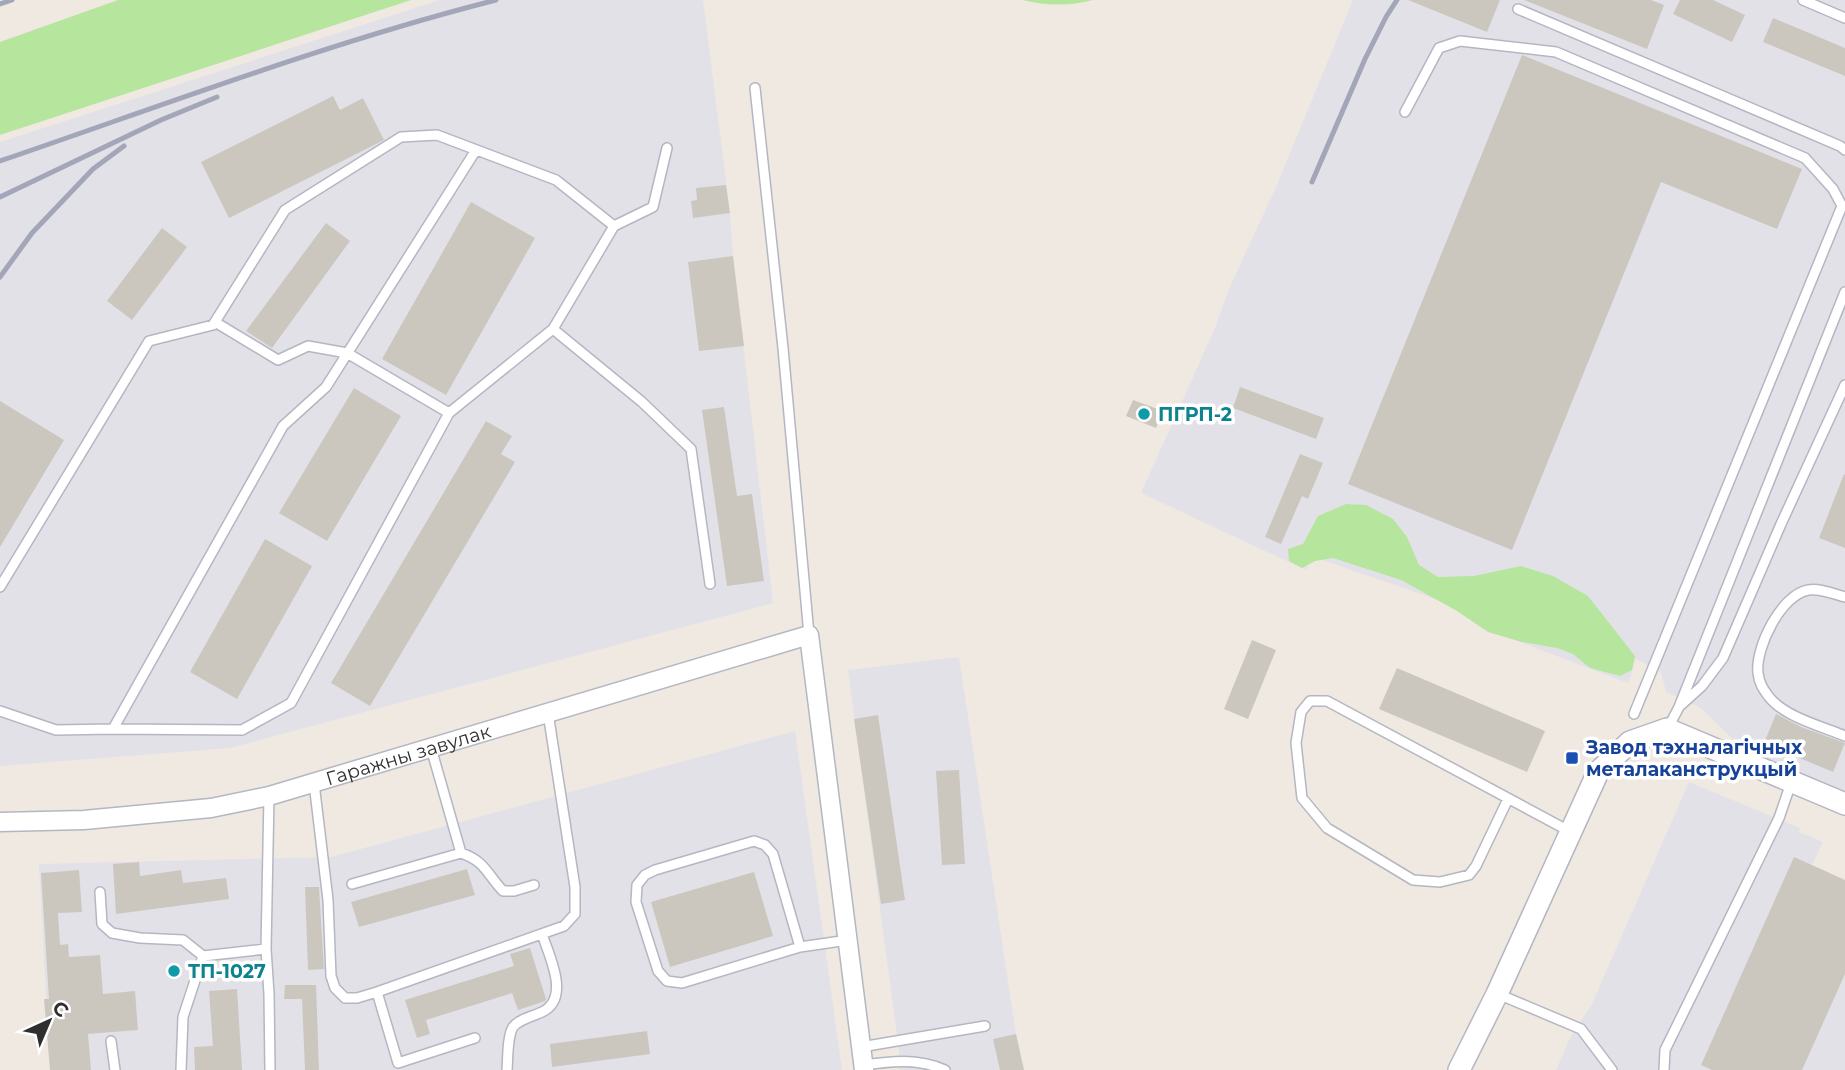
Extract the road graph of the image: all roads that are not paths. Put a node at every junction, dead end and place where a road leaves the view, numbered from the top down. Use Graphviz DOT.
graph roads {
  1 [pos="1803,0"];
  2 [pos="1518,9"];
  3 [pos="1844,14"];
  4 [pos="755,88"];
  5 [pos="1405,112"];
  6 [pos="667,148"];
  7 [pos="476,150"];
  8 [pos="1845,150"];
  9 [pos="614,226"];
  10 [pos="1845,292"];
  11 [pos="215,322"];
  12 [pos="553,329"];
  13 [pos="347,353"];
  14 [pos="1845,387"];
  15 [pos="450,413"];
  16 [pos="3,572"];
  17 [pos="710,584"];
  18 [pos="0,587"];
  19 [pos="1845,597"];
  20 [pos="809,635"];
  21 [pos="1679,707"];
  22 [pos="0,711"];
  23 [pos="548,713"];
  24 [pos="1634,714"];
  25 [pos="114,729"];
  26 [pos="1667,729"];
  27 [pos="1845,736"];
  28 [pos="431,748"];
  29 [pos="1791,781"];
  30 [pos="314,783"];
  31 [pos="270,796"];
  32 [pos="1508,799"];
  33 [pos="1845,804"];
  34 [pos="0,822"];
  35 [pos="1571,832"];
  36 [pos="461,853"];
  37 [pos="352,884"];
  38 [pos="534,885"];
  39 [pos="100,892"];
  40 [pos="542,934"];
  41 [pos="848,940"];
  42 [pos="800,947"];
  43 [pos="266,949"];
  44 [pos="203,956"];
  45 [pos="377,992"];
  46 [pos="1497,993"];
  47 [pos="985,1027"];
  48 [pos="475,1038"];
  49 [pos="111,1041"];
  50 [pos="863,1061"];
  51 [pos="395,1067"];
  52 [pos="115,1070"];
  53 [pos="181,1070"];
  54 [pos="270,1070"];
  55 [pos="508,1070"];
  56 [pos="945,1070"];
  57 [pos="1459,1070"];
  58 [pos="1612,1070"];
  59 [pos="1664,1070"];
  1 -- 3 [label="lane"];
  2 -- 8 [label="lane"];
  4 -- 20 [label="lane"];
  5 -- 24 [label="lane"];
  6 -- 9 [label="lane"];
  7 -- 9 [label="lane"];
  7 -- 11 [label="lane"];
  7 -- 13 [label="lane"];
  9 -- 12 [label="lane"];
  10 -- 21 [label="lane"];
  11 -- 13 [label="lane"];
  11 -- 16 [label="lane"];
  12 -- 15 [label="lane"];
  12 -- 17 [label="lane"];
  13 -- 15 [label="lane"];
  13 -- 25 [label="lane"];
  14 -- 21 [label="lane"];
  15 -- 25 [label="lane"];
  16 -- 18 [label="lane"];
  19 -- 27 [label="lane"];
  20 -- 23 [label="street, Гаражны завулак"];
  20 -- 41 [label="street"];
  21 -- 26 [label="lane"];
  22 -- 25 [label="lane"];
  23 -- 28 [label="street, Гаражны завулак"];
  23 -- 40 [label="lane"];
  26 -- 29 [label="street"];
  26 -- 35 [label="street"];
  28 -- 30 [label="street, Гаражны завулак"];
  28 -- 36 [label="lane"];
  29 -- 33 [label="street"];
  29 -- 59 [label="lane"];
  30 -- 31 [label="street, Гаражны завулак"];
  30 -- 45 [label="lane"];
  31 -- 34 [label="street, Гаражны завулак"];
  31 -- 43 [label="lane"];
  32 -- 32 [label="lane"];
  32 -- 35 [label="lane"];
  35 -- 46 [label="street"];
  36 -- 37 [label="lane"];
  36 -- 38 [label="lane"];
  39 -- 44 [label="lane"];
  40 -- 45 [label="lane"];
  40 -- 55 [label="lane"];
  41 -- 42 [label="lane"];
  41 -- 50 [label="street"];
  42 -- 42 [label="lane"];
  43 -- 44 [label="lane"];
  43 -- 54 [label="lane"];
  44 -- 53 [label="lane"];
  45 -- 51 [label="lane"];
  46 -- 57 [label="street"];
  46 -- 58 [label="lane"];
  47 -- 50 [label="lane"];
  48 -- 51 [label="lane"];
  49 -- 52 [label="lane"];
  50 -- 56 [label="lane"];
}
